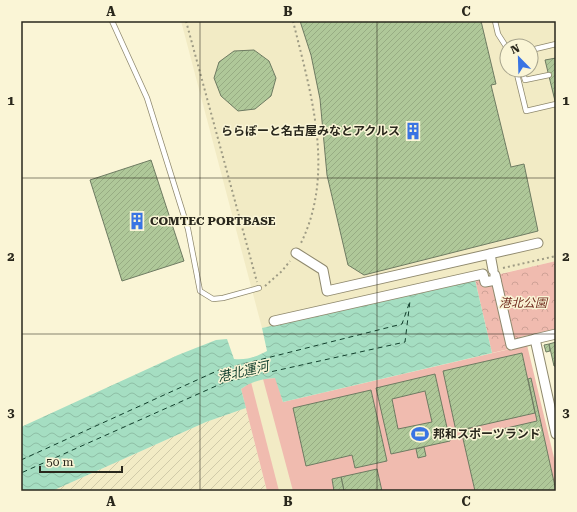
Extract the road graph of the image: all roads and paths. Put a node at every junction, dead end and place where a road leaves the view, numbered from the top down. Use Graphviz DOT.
graph roads {
  1 [pos="112,21"];
  2 [pos="186,21"];
  3 [pos="293,21"];
  4 [pos="495,21"];
  5 [pos="501,38"];
  6 [pos="556,44"];
  7 [pos="539,48"];
  8 [pos="549,75"];
  9 [pos="539,77"];
  10 [pos="518,78"];
  11 [pos="524,78"];
  12 [pos="535,78"];
  13 [pos="556,104"];
  14 [pos="538,243"];
  15 [pos="296,253"];
  16 [pos="490,254"];
  17 [pos="556,256"];
  18 [pos="495,275"];
  19 [pos="258,288"];
  20 [pos="274,321"];
  21 [pos="556,334"];
  22 [pos="535,339"];
  23 [pos="556,434"];
  1 -- 19 [label="lane"];
  2 -- 19 [label="path"];
  3 -- 15 [label="path"];
  4 -- 5 [label="lane"];
  6 -- 7 [label="lane"];
  8 -- 9 [label="lane"];
  10 -- 13 [label="lane"];
  11 -- 12 [label="lane"];
  14 -- 16 [label="street"];
  15 -- 16 [label="street"];
  15 -- 19 [label="path"];
  16 -- 18 [label="street"];
  17 -- 18 [label="path"];
  18 -- 20 [label="street"];
  18 -- 22 [label="street"];
  21 -- 22 [label="street"];
  22 -- 23 [label="street"];
}
